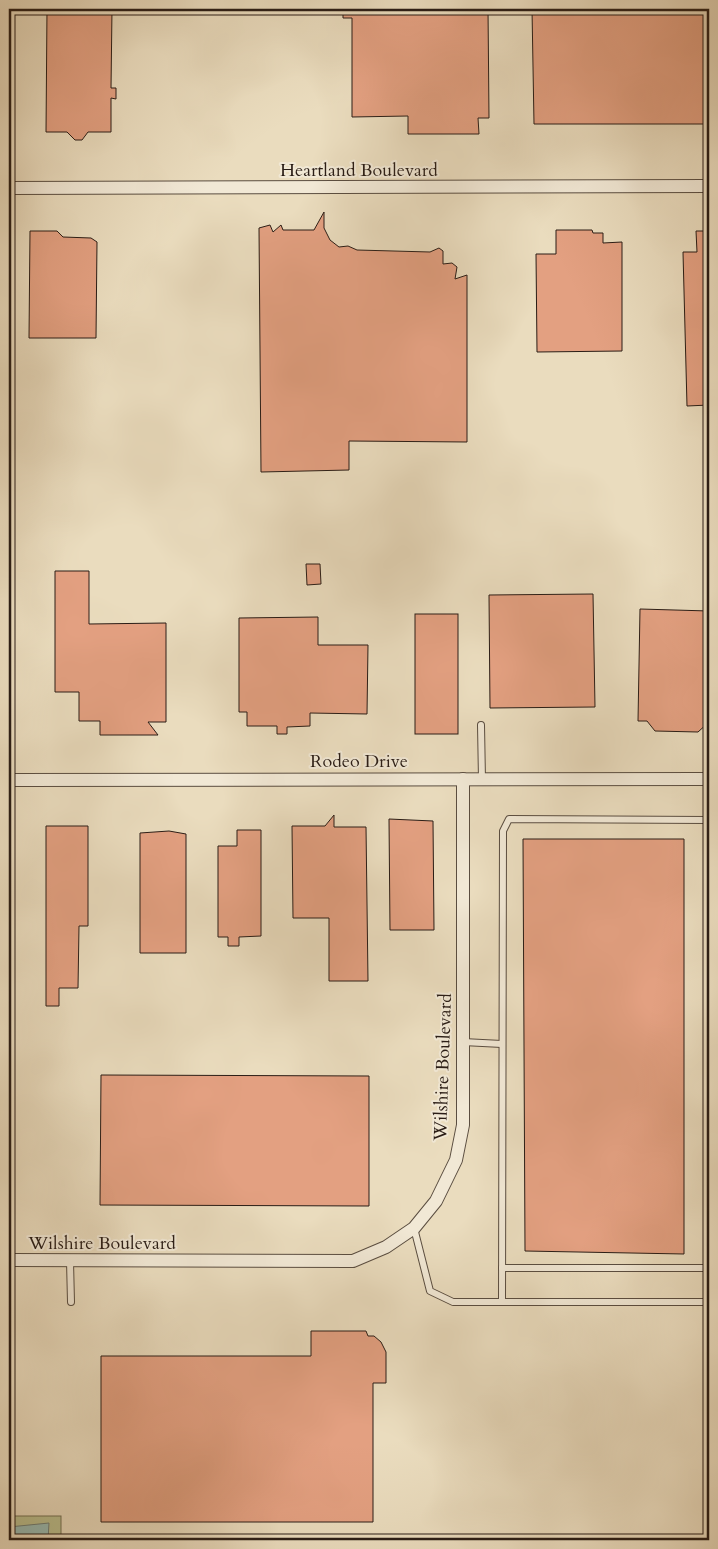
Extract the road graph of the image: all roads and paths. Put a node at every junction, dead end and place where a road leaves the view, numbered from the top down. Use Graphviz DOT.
graph roads {
  1 [pos="709,186"];
  2 [pos="9,188"];
  3 [pos="481,724"];
  4 [pos="463,779"];
  5 [pos="709,779"];
  6 [pos="9,780"];
  7 [pos="482,780"];
  8 [pos="709,820"];
  9 [pos="463,1042"];
  10 [pos="502,1044"];
  11 [pos="414,1228"];
  12 [pos="9,1260"];
  13 [pos="70,1261"];
  14 [pos="502,1268"];
  15 [pos="709,1268"];
  16 [pos="71,1302"];
  17 [pos="502,1302"];
  18 [pos="709,1302"];
  1 -- 2 [label="street, Heartland Boulevard"];
  3 -- 7 [label="lane"];
  4 -- 6 [label="street, Rodeo Drive"];
  4 -- 7 [label="street, Rodeo Drive"];
  4 -- 9 [label="street, Wilshire Boulevard"];
  5 -- 7 [label="street, Rodeo Drive"];
  8 -- 10 [label="lane"];
  9 -- 10 [label="lane"];
  9 -- 11 [label="street, Wilshire Boulevard"];
  10 -- 14 [label="lane"];
  11 -- 13 [label="street, Wilshire Boulevard"];
  11 -- 17 [label="lane"];
  12 -- 13 [label="street, Wilshire Boulevard"];
  13 -- 16 [label="lane"];
  14 -- 15 [label="lane"];
  14 -- 17 [label="lane"];
  17 -- 18 [label="lane"];
}
